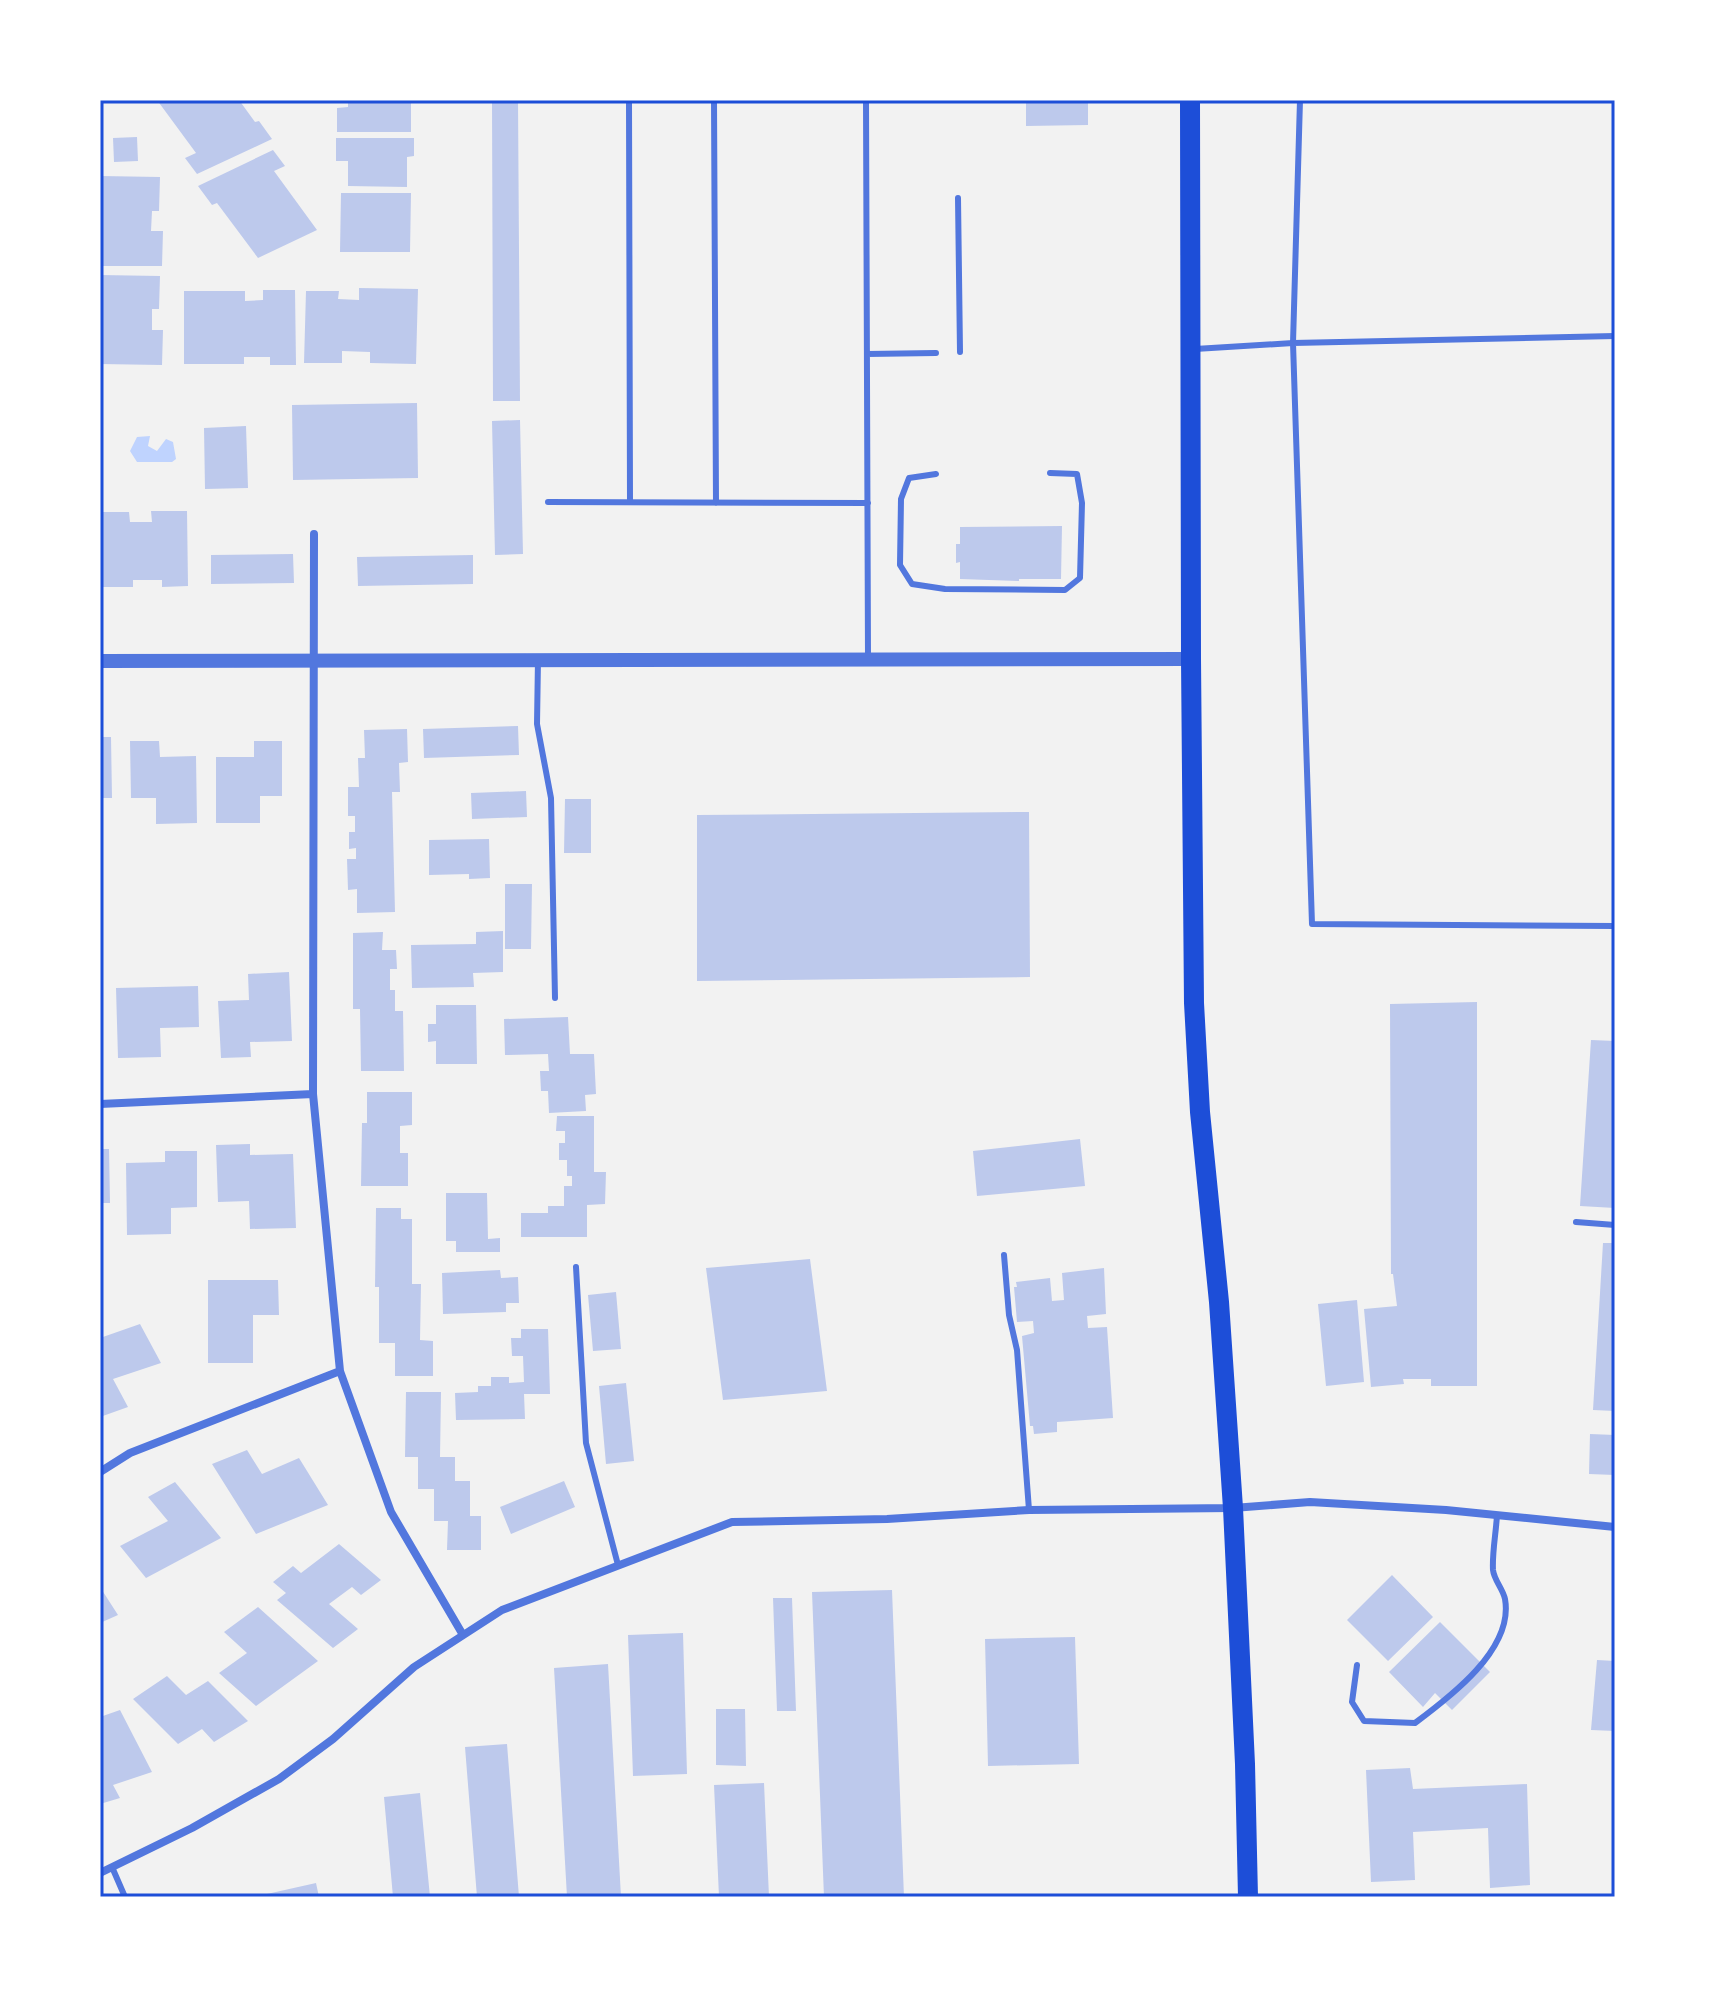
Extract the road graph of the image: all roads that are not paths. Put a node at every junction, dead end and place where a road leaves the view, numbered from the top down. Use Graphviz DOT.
graph roads {
  1 [pos="629,100"];
  2 [pos="714,100"];
  3 [pos="866,100"];
  4 [pos="1190,100"];
  5 [pos="1300,100"];
  6 [pos="958,198"];
  7 [pos="1615,336"];
  8 [pos="1293,343"];
  9 [pos="1192,349"];
  10 [pos="960,352"];
  11 [pos="936,353"];
  12 [pos="867,354"];
  13 [pos="1050,473"];
  14 [pos="936,474"];
  15 [pos="548,502"];
  16 [pos="630,502"];
  17 [pos="716,503"];
  18 [pos="868,503"];
  19 [pos="314,534"];
  20 [pos="868,658"];
  21 [pos="538,659"];
  22 [pos="1191,659"];
  23 [pos="314,660"];
  24 [pos="100,661"];
  25 [pos="1615,926"];
  26 [pos="555,998"];
  27 [pos="313,1094"];
  28 [pos="100,1104"];
  29 [pos="1576,1222"];
  30 [pos="1615,1225"];
  31 [pos="1004,1255"];
  32 [pos="576,1267"];
  33 [pos="340,1371"];
  34 [pos="100,1472"];
  35 [pos="1233,1508"];
  36 [pos="1029,1510"];
  37 [pos="1497,1515"];
  38 [pos="1615,1527"];
  39 [pos="618,1565"];
  40 [pos="463,1635"];
  41 [pos="1357,1665"];
  42 [pos="112,1867"];
  43 [pos="100,1873"];
  44 [pos="125,1897"];
  45 [pos="1248,1897"];
  1 -- 16 [label="lane"];
  2 -- 17 [label="lane"];
  3 -- 12 [label="lane"];
  4 -- 9 [label="main road"];
  5 -- 8 [label="lane"];
  6 -- 10 [label="lane"];
  7 -- 8 [label="lane"];
  8 -- 9 [label="lane"];
  8 -- 25 [label="lane"];
  9 -- 22 [label="main road"];
  11 -- 12 [label="lane"];
  12 -- 18 [label="lane"];
  13 -- 14 [label="lane"];
  15 -- 16 [label="lane"];
  16 -- 17 [label="lane"];
  17 -- 18 [label="lane"];
  18 -- 20 [label="lane"];
  19 -- 23 [label="street"];
  20 -- 21 [label="street"];
  20 -- 22 [label="street"];
  21 -- 23 [label="street"];
  21 -- 26 [label="lane"];
  22 -- 35 [label="main road"];
  23 -- 24 [label="street"];
  23 -- 27 [label="street"];
  27 -- 28 [label="street"];
  27 -- 33 [label="street"];
  29 -- 30 [label="lane"];
  31 -- 36 [label="lane"];
  32 -- 39 [label="lane"];
  33 -- 34 [label="street"];
  33 -- 40 [label="street"];
  35 -- 36 [label="street"];
  35 -- 37 [label="street"];
  35 -- 45 [label="main road"];
  36 -- 39 [label="street"];
  37 -- 38 [label="street"];
  37 -- 41 [label="lane"];
  39 -- 40 [label="street"];
  40 -- 42 [label="street"];
  42 -- 43 [label="street"];
  42 -- 44 [label="lane"];
}
